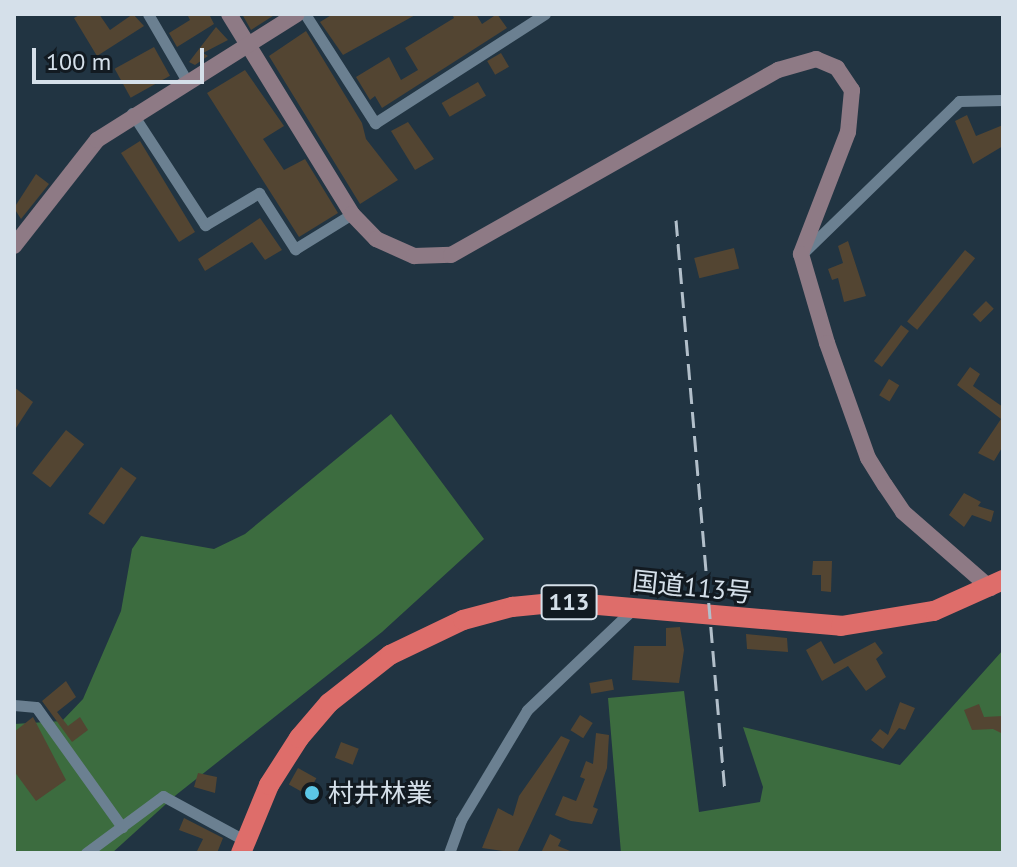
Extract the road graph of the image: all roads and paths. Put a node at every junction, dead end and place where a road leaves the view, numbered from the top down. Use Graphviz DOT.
graph roads {
  1 [pos="148,14"];
  2 [pos="229,14"];
  3 [pos="297,14"];
  4 [pos="305,14"];
  5 [pos="520,14"];
  6 [pos="545,14"];
  7 [pos="528,27"];
  8 [pos="248,44"];
  9 [pos="187,81"];
  10 [pos="1003,100"];
  11 [pos="132,113"];
  12 [pos="352,214"];
  13 [pos="14,246"];
  14 [pos="801,254"];
  15 [pos="997,584"];
  16 [pos="635,606"];
  17 [pos="14,705"];
  18 [pos="122,827"];
  19 [pos="244,847"];
  20 [pos="86,853"];
  21 [pos="449,853"];
  1 -- 9 [label="street"];
  2 -- 8 [label="street"];
  3 -- 8 [label="street"];
  4 -- 7 [label="street"];
  5 -- 7 [label="street"];
  6 -- 7 [label="street"];
  8 -- 9 [label="street"];
  8 -- 12 [label="street"];
  9 -- 11 [label="street"];
  10 -- 14 [label="street"];
  11 -- 12 [label="street"];
  11 -- 13 [label="street"];
  12 -- 14 [label="street"];
  14 -- 15 [label="street"];
  15 -- 16 [label="highway, 国道113号 / 113"];
  16 -- 19 [label="highway, 国道113号 / 113"];
  16 -- 21 [label="street"];
  17 -- 18 [label="street"];
  18 -- 19 [label="street"];
  18 -- 20 [label="street"];
}
